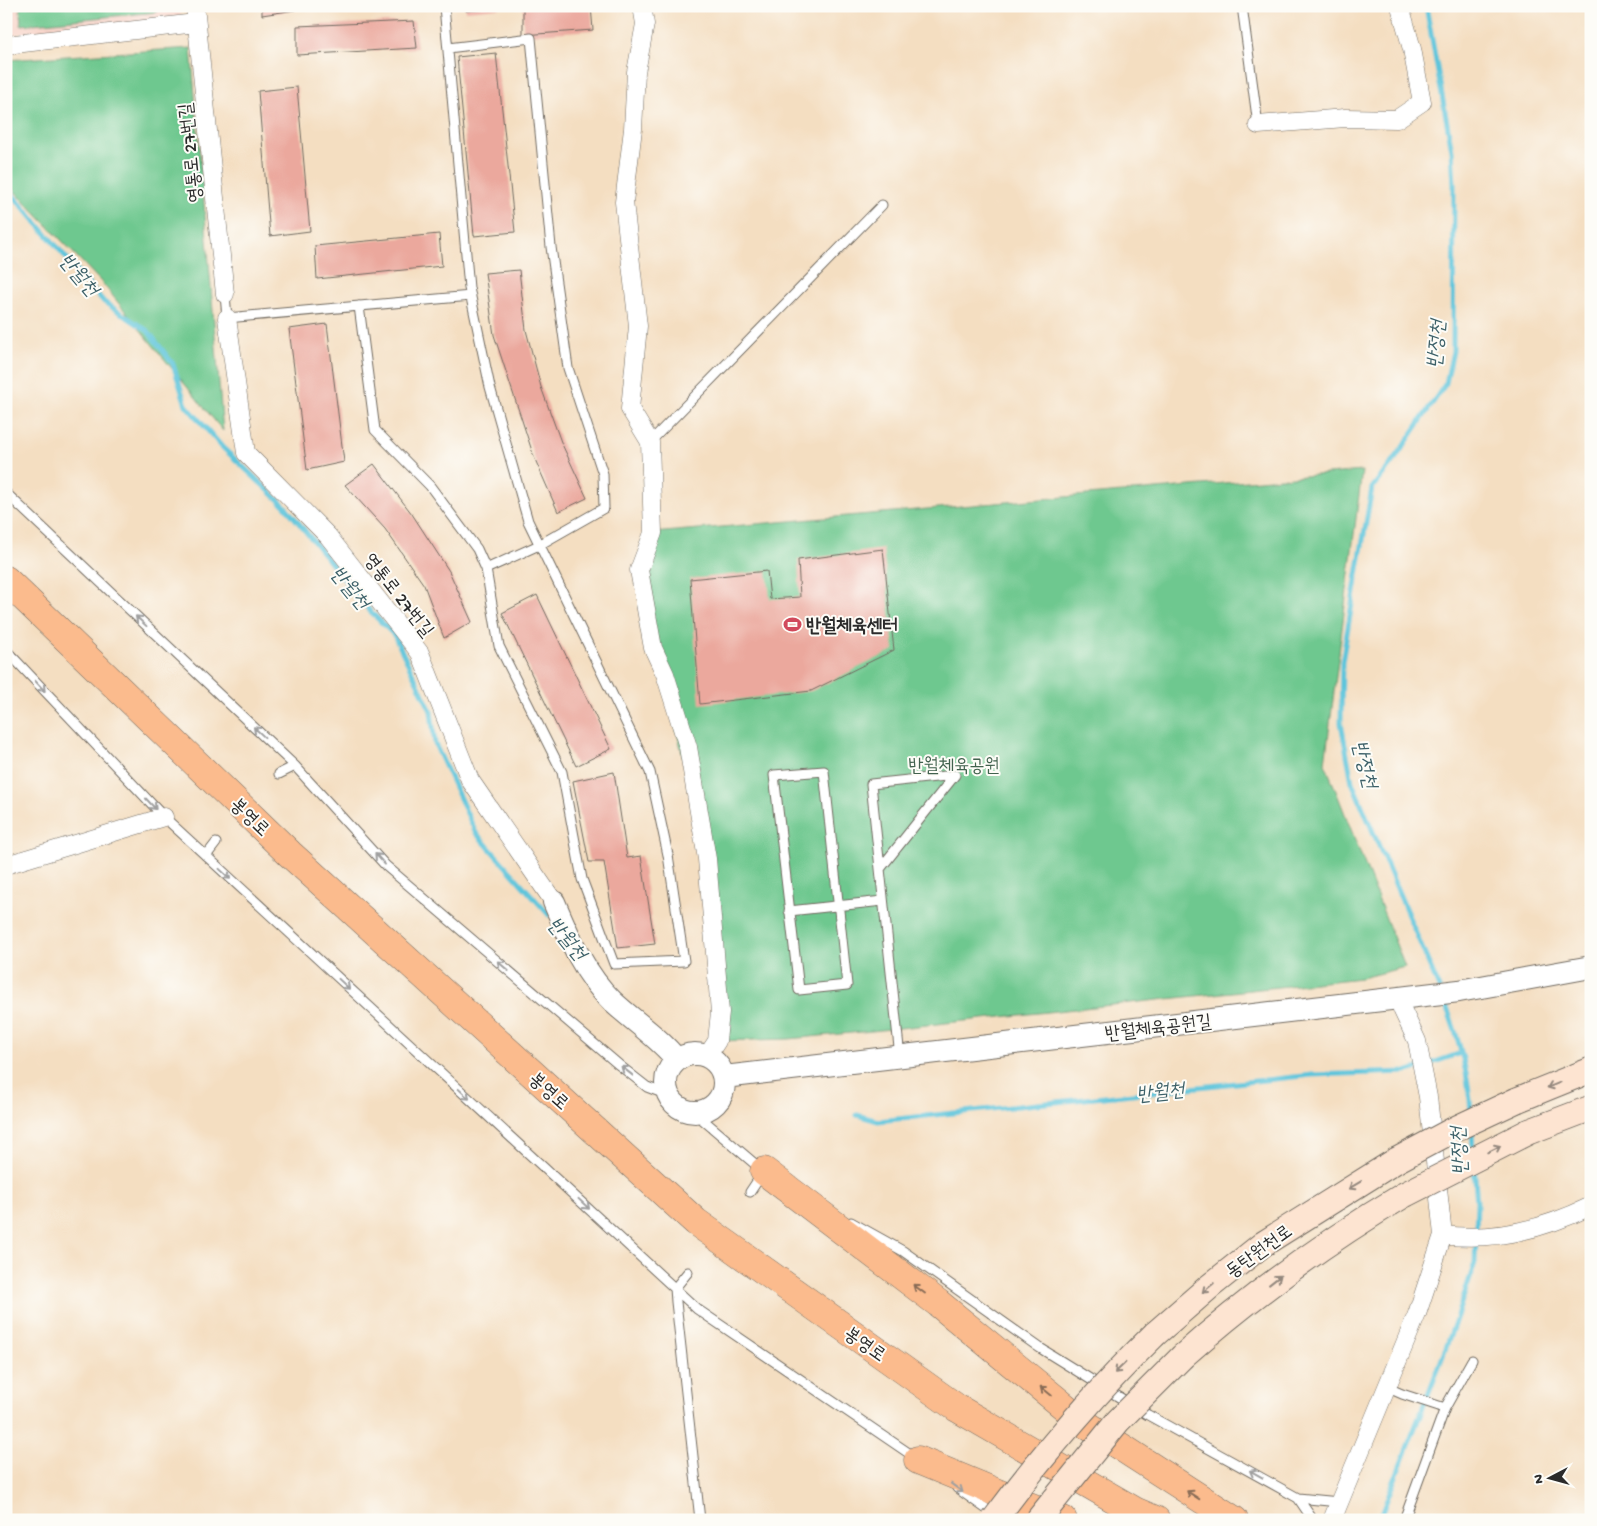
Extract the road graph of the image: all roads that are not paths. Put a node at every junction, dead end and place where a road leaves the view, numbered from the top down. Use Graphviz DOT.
graph roads {
  1 [pos="444,6"];
  2 [pos="642,6"];
  3 [pos="1242,6"];
  4 [pos="1400,6"];
  5 [pos="195,15"];
  6 [pos="6,45"];
  7 [pos="448,48"];
  8 [pos="1258,125"];
  9 [pos="882,205"];
  10 [pos="225,294"];
  11 [pos="471,296"];
  12 [pos="359,306"];
  13 [pos="227,318"];
  14 [pos="650,442"];
  15 [pos="6,493"];
  16 [pos="539,545"];
  17 [pos="486,569"];
  18 [pos="6,580"];
  19 [pos="6,650"];
  20 [pos="295,766"];
  21 [pos="279,774"];
  22 [pos="164,817"];
  23 [pos="216,843"];
  24 [pos="206,856"];
  25 [pos="6,865"];
  26 [pos="880,869"];
  27 [pos="883,901"];
  28 [pos="554,902"];
  29 [pos="839,906"];
  30 [pos="789,911"];
  31 [pos="1591,967"];
  32 [pos="1405,996"];
  33 [pos="707,1056"];
  34 [pos="900,1057"];
  35 [pos="677,1060"];
  36 [pos="1591,1070"];
  37 [pos="724,1077"];
  38 [pos="668,1095"];
  39 [pos="1591,1108"];
  40 [pos="695,1113"];
  41 [pos="757,1182"];
  42 [pos="1591,1206"];
  43 [pos="833,1211"];
  44 [pos="842,1216"];
  45 [pos="1448,1236"];
  46 [pos="688,1272"];
  47 [pos="675,1288"];
  48 [pos="1472,1360"];
  49 [pos="1394,1390"];
  50 [pos="1441,1407"];
  51 [pos="918,1460"];
  52 [pos="1298,1498"];
  53 [pos="1339,1502"];
  54 [pos="700,1520"];
  55 [pos="994,1520"];
  56 [pos="1001,1520"];
  57 [pos="1038,1520"];
  58 [pos="1063,1520"];
  59 [pos="1156,1520"];
  60 [pos="1234,1520"];
  61 [pos="1313,1520"];
  62 [pos="1332,1520"];
  63 [pos="1404,1520"];
  1 -- 7 [label="lane"];
  2 -- 14 [label="street"];
  3 -- 8 [label="lane"];
  4 -- 8 [label="street"];
  5 -- 6 [label="street"];
  5 -- 10 [label="street, 영통로 27번길"];
  7 -- 11 [label="lane"];
  7 -- 16 [label="lane"];
  9 -- 14 [label="lane"];
  10 -- 13 [label="lane"];
  11 -- 12 [label="lane"];
  11 -- 16 [label="lane"];
  12 -- 13 [label="lane"];
  12 -- 17 [label="lane"];
  13 -- 28 [label="street, 영통로 27번길"];
  14 -- 33 [label="street"];
  20 -- 15 [label="lane, one-way"];
  16 -- 17 [label="lane"];
  16 -- 17 [label="lane"];
  18 -- 59 [label="highway, 봉영로"];
  19 -- 22 [label="lane, one-way"];
  20 -- 21 [label="lane"];
  38 -- 20 [label="lane, one-way"];
  22 -- 24 [label="lane"];
  22 -- 25 [label="street"];
  23 -- 24 [label="lane"];
  24 -- 47 [label="lane, one-way"];
  26 -- 26 [label="lane"];
  26 -- 27 [label="lane"];
  27 -- 29 [label="lane"];
  27 -- 34 [label="lane"];
  28 -- 35 [label="street"];
  29 -- 30 [label="lane"];
  29 -- 30 [label="lane"];
  29 -- 30 [label="lane"];
  31 -- 32 [label="street, 반월체육공원길"];
  32 -- 34 [label="street, 반월체육공원길"];
  32 -- 45 [label="street"];
  33 -- 35 [label="street"];
  33 -- 37 [label="street"];
  34 -- 37 [label="street, 반월체육공원길"];
  35 -- 38 [label="street"];
  36 -- 55 [label="main road, 동탄원천로, one-way, bridge"];
  37 -- 40 [label="street"];
  38 -- 40 [label="street"];
  57 -- 39 [label="main road, 동탄원천로, one-way, bridge"];
  40 -- 41 [label="lane"];
  41 -- 43 [label="lane"];
  60 -- 41 [label="highway, one-way"];
  42 -- 45 [label="street"];
  52 -- 44 [label="lane, one-way"];
  45 -- 49 [label="street"];
  46 -- 47 [label="lane"];
  47 -- 51 [label="lane"];
  47 -- 54 [label="lane"];
  48 -- 50 [label="lane"];
  49 -- 50 [label="lane"];
  49 -- 53 [label="street"];
  50 -- 63 [label="lane"];
  51 -- 56 [label="lane, one-way"];
  51 -- 58 [label="highway"];
  52 -- 53 [label="lane"];
  52 -- 61 [label="lane"];
  53 -- 62 [label="street"];
}
